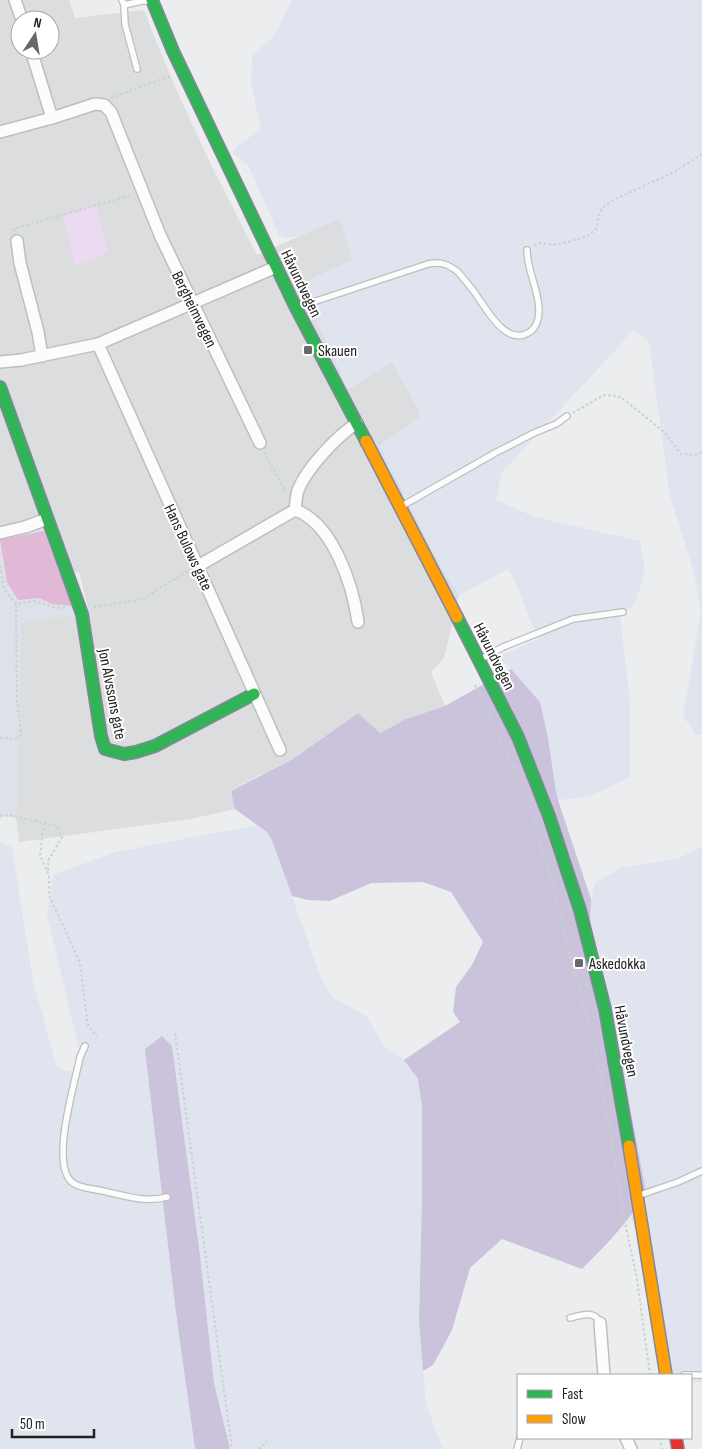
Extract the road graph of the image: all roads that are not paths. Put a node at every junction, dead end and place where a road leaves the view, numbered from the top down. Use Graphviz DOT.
graph roads {
  1 [pos="152,1"];
  2 [pos="123,3"];
  3 [pos="34,60"];
  4 [pos="137,69"];
  5 [pos="52,118"];
  6 [pos="0,132"];
  7 [pos="17,241"];
  8 [pos="527,250"];
  9 [pos="276,267"];
  10 [pos="193,304"];
  11 [pos="296,308"];
  12 [pos="98,344"];
  13 [pos="42,356"];
  14 [pos="0,362"];
  15 [pos="0,387"];
  16 [pos="567,416"];
  17 [pos="357,423"];
  18 [pos="260,443"];
  19 [pos="400,507"];
  20 [pos="295,510"];
  21 [pos="47,519"];
  22 [pos="0,533"];
  23 [pos="198,566"];
  24 [pos="623,612"];
  25 [pos="358,622"];
  26 [pos="479,660"];
  27 [pos="254,694"];
  28 [pos="280,750"];
  29 [pos="85,1046"];
  30 [pos="702,1171"];
  31 [pos="638,1196"];
  32 [pos="167,1197"];
  33 [pos="570,1318"];
  34 [pos="600,1323"];
  35 [pos="604,1374"];
  36 [pos="666,1374"];
  1 -- 2 [label="lane"];
  1 -- 9 [label="main road, Håvundvegen"];
  2 -- 4 [label="lane"];
  3 -- 5 [label="street"];
  5 -- 6 [label="street"];
  5 -- 10 [label="street, Bergheimvegen"];
  7 -- 13 [label="street"];
  8 -- 11 [label="lane"];
  9 -- 10 [label="street"];
  9 -- 11 [label="main road, Håvundvegen"];
  10 -- 12 [label="street"];
  10 -- 18 [label="street, Bergheimvegen"];
  11 -- 17 [label="main road, Håvundvegen"];
  12 -- 13 [label="street"];
  12 -- 23 [label="street, Hans Bulows gate"];
  13 -- 14 [label="street"];
  15 -- 21 [label="main road, Jon Alvssons gate"];
  16 -- 19 [label="lane"];
  17 -- 19 [label="main road, Håvundvegen"];
  17 -- 20 [label="street"];
  19 -- 26 [label="main road, Håvundvegen"];
  20 -- 23 [label="street"];
  20 -- 25 [label="street"];
  21 -- 22 [label="street"];
  21 -- 27 [label="main road, Jon Alvssons gate"];
  23 -- 27 [label="street, Hans Bulows gate"];
  24 -- 26 [label="lane"];
  26 -- 31 [label="main road, Håvundvegen"];
  27 -- 28 [label="street, Hans Bulows gate"];
  29 -- 32 [label="lane"];
  30 -- 31 [label="lane"];
  31 -- 36 [label="main road, Håvundvegen"];
  33 -- 34 [label="lane"];
  34 -- 35 [label="street"];
}
